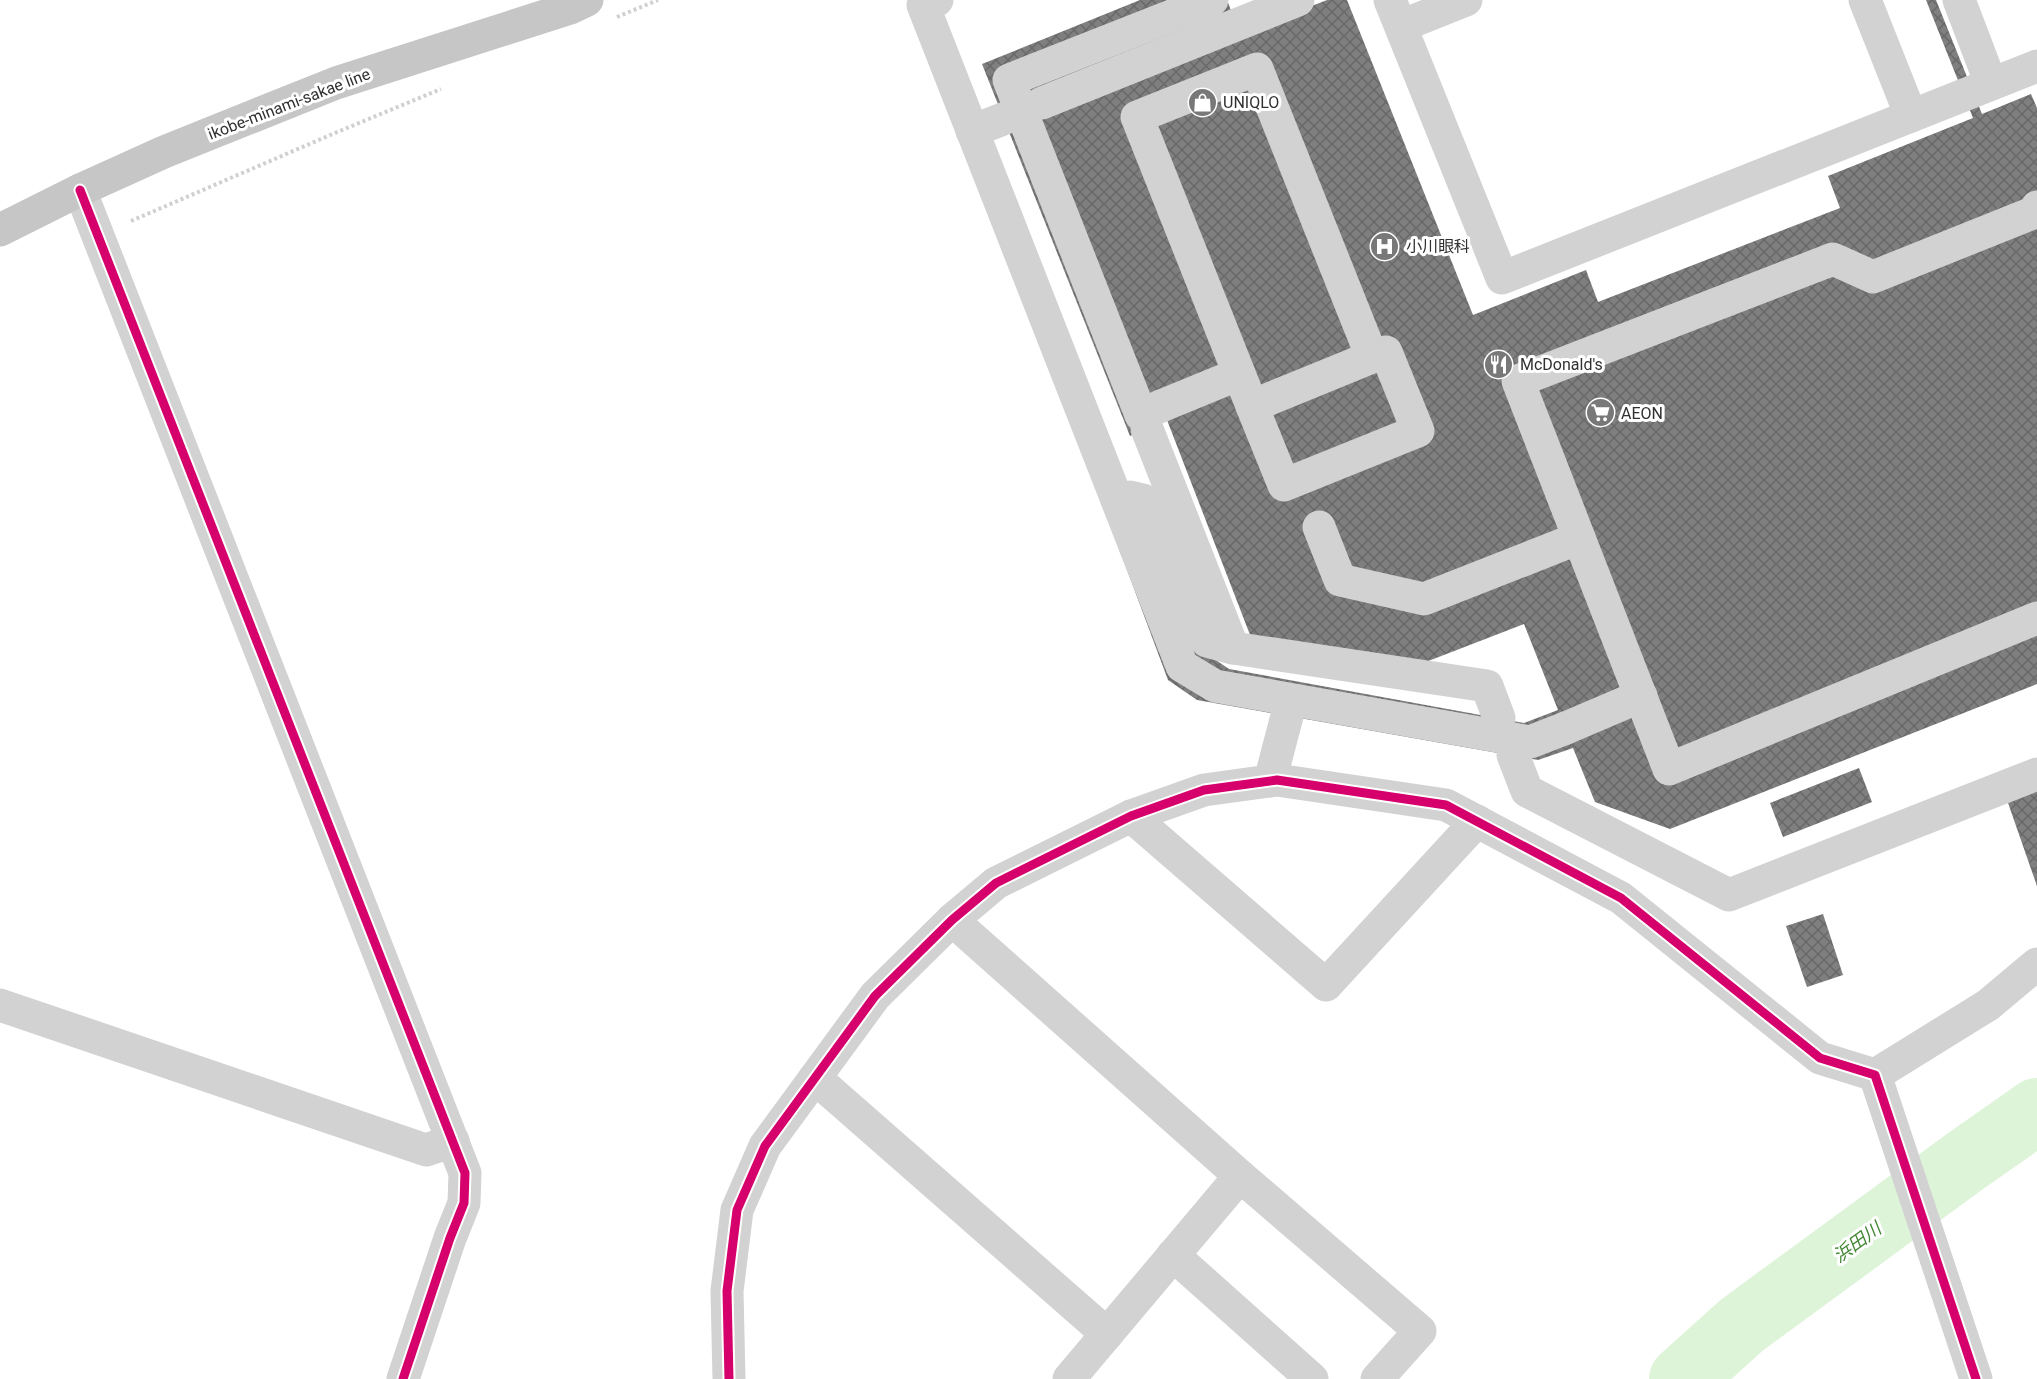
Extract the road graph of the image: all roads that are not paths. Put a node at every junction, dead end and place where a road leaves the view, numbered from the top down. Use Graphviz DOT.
graph roads {
  1 [pos="587,0"];
  2 [pos="937,0"];
  3 [pos="1212,0"];
  4 [pos="1298,0"];
  5 [pos="1466,0"];
  6 [pos="1865,0"];
  7 [pos="1959,0"];
  8 [pos="1396,13"];
  9 [pos="2037,66"];
  10 [pos="1991,84"];
  11 [pos="1042,103"];
  12 [pos="1911,116"];
  13 [pos="1003,118"];
  14 [pos="972,131"];
  15 [pos="80,190"];
  16 [pos="2037,207"];
  17 [pos="0,230"];
  18 [pos="1372,357"];
  19 [pos="1239,374"];
  20 [pos="1252,405"];
  21 [pos="1154,417"];
  22 [pos="1117,500"];
  23 [pos="1319,527"];
  24 [pos="1579,538"];
  25 [pos="2037,618"];
  26 [pos="1233,648"];
  27 [pos="1641,696"];
  28 [pos="1287,716"];
  29 [pos="1499,718"];
  30 [pos="1513,756"];
  31 [pos="2037,774"];
  32 [pos="1270,781"];
  33 [pos="1131,816"];
  34 [pos="1477,821"];
  35 [pos="952,920"];
  36 [pos="2037,964"];
  37 [pos="0,1005"];
  38 [pos="814,1078"];
  39 [pos="1879,1084"];
  40 [pos="453,1141"];
  41 [pos="1240,1176"];
  42 [pos="1173,1255"];
  43 [pos="1107,1334"];
  44 [pos="403,1379"];
  45 [pos="729,1379"];
  46 [pos="1069,1379"];
  47 [pos="1312,1379"];
  48 [pos="1377,1379"];
  49 [pos="1976,1379"];
  1 -- 15 [label="main road, ikobe-minami-sakae line"];
  2 -- 14 [label="street"];
  3 -- 21 [label="street, bridge"];
  4 -- 11 [label="street"];
  5 -- 8 [label="street"];
  6 -- 12 [label="street"];
  7 -- 10 [label="street"];
  8 -- 12 [label="street"];
  9 -- 10 [label="street"];
  10 -- 12 [label="street"];
  13 -- 14 [label="street"];
  14 -- 22 [label="street"];
  15 -- 17 [label="main road, ikobe-minami-sakae line"];
  15 -- 40 [label="street"];
  16 -- 24 [label="street"];
  18 -- 19 [label="street"];
  18 -- 20 [label="street"];
  18 -- 20 [label="street"];
  19 -- 20 [label="street"];
  19 -- 21 [label="street"];
  21 -- 26 [label="street"];
  22 -- 26 [label="street"];
  22 -- 27 [label="street, bridge"];
  23 -- 24 [label="street"];
  24 -- 27 [label="street"];
  25 -- 27 [label="street"];
  26 -- 29 [label="street"];
  28 -- 32 [label="street"];
  30 -- 31 [label="street"];
  32 -- 33 [label="street"];
  32 -- 34 [label="street"];
  33 -- 34 [label="street"];
  33 -- 35 [label="street"];
  34 -- 39 [label="street"];
  35 -- 38 [label="street"];
  35 -- 41 [label="street"];
  36 -- 39 [label="street"];
  37 -- 40 [label="street"];
  38 -- 43 [label="street"];
  38 -- 45 [label="street"];
  39 -- 49 [label="street"];
  40 -- 44 [label="street"];
  41 -- 42 [label="street"];
  41 -- 48 [label="street"];
  42 -- 43 [label="street"];
  42 -- 47 [label="street"];
  43 -- 46 [label="street"];
}
